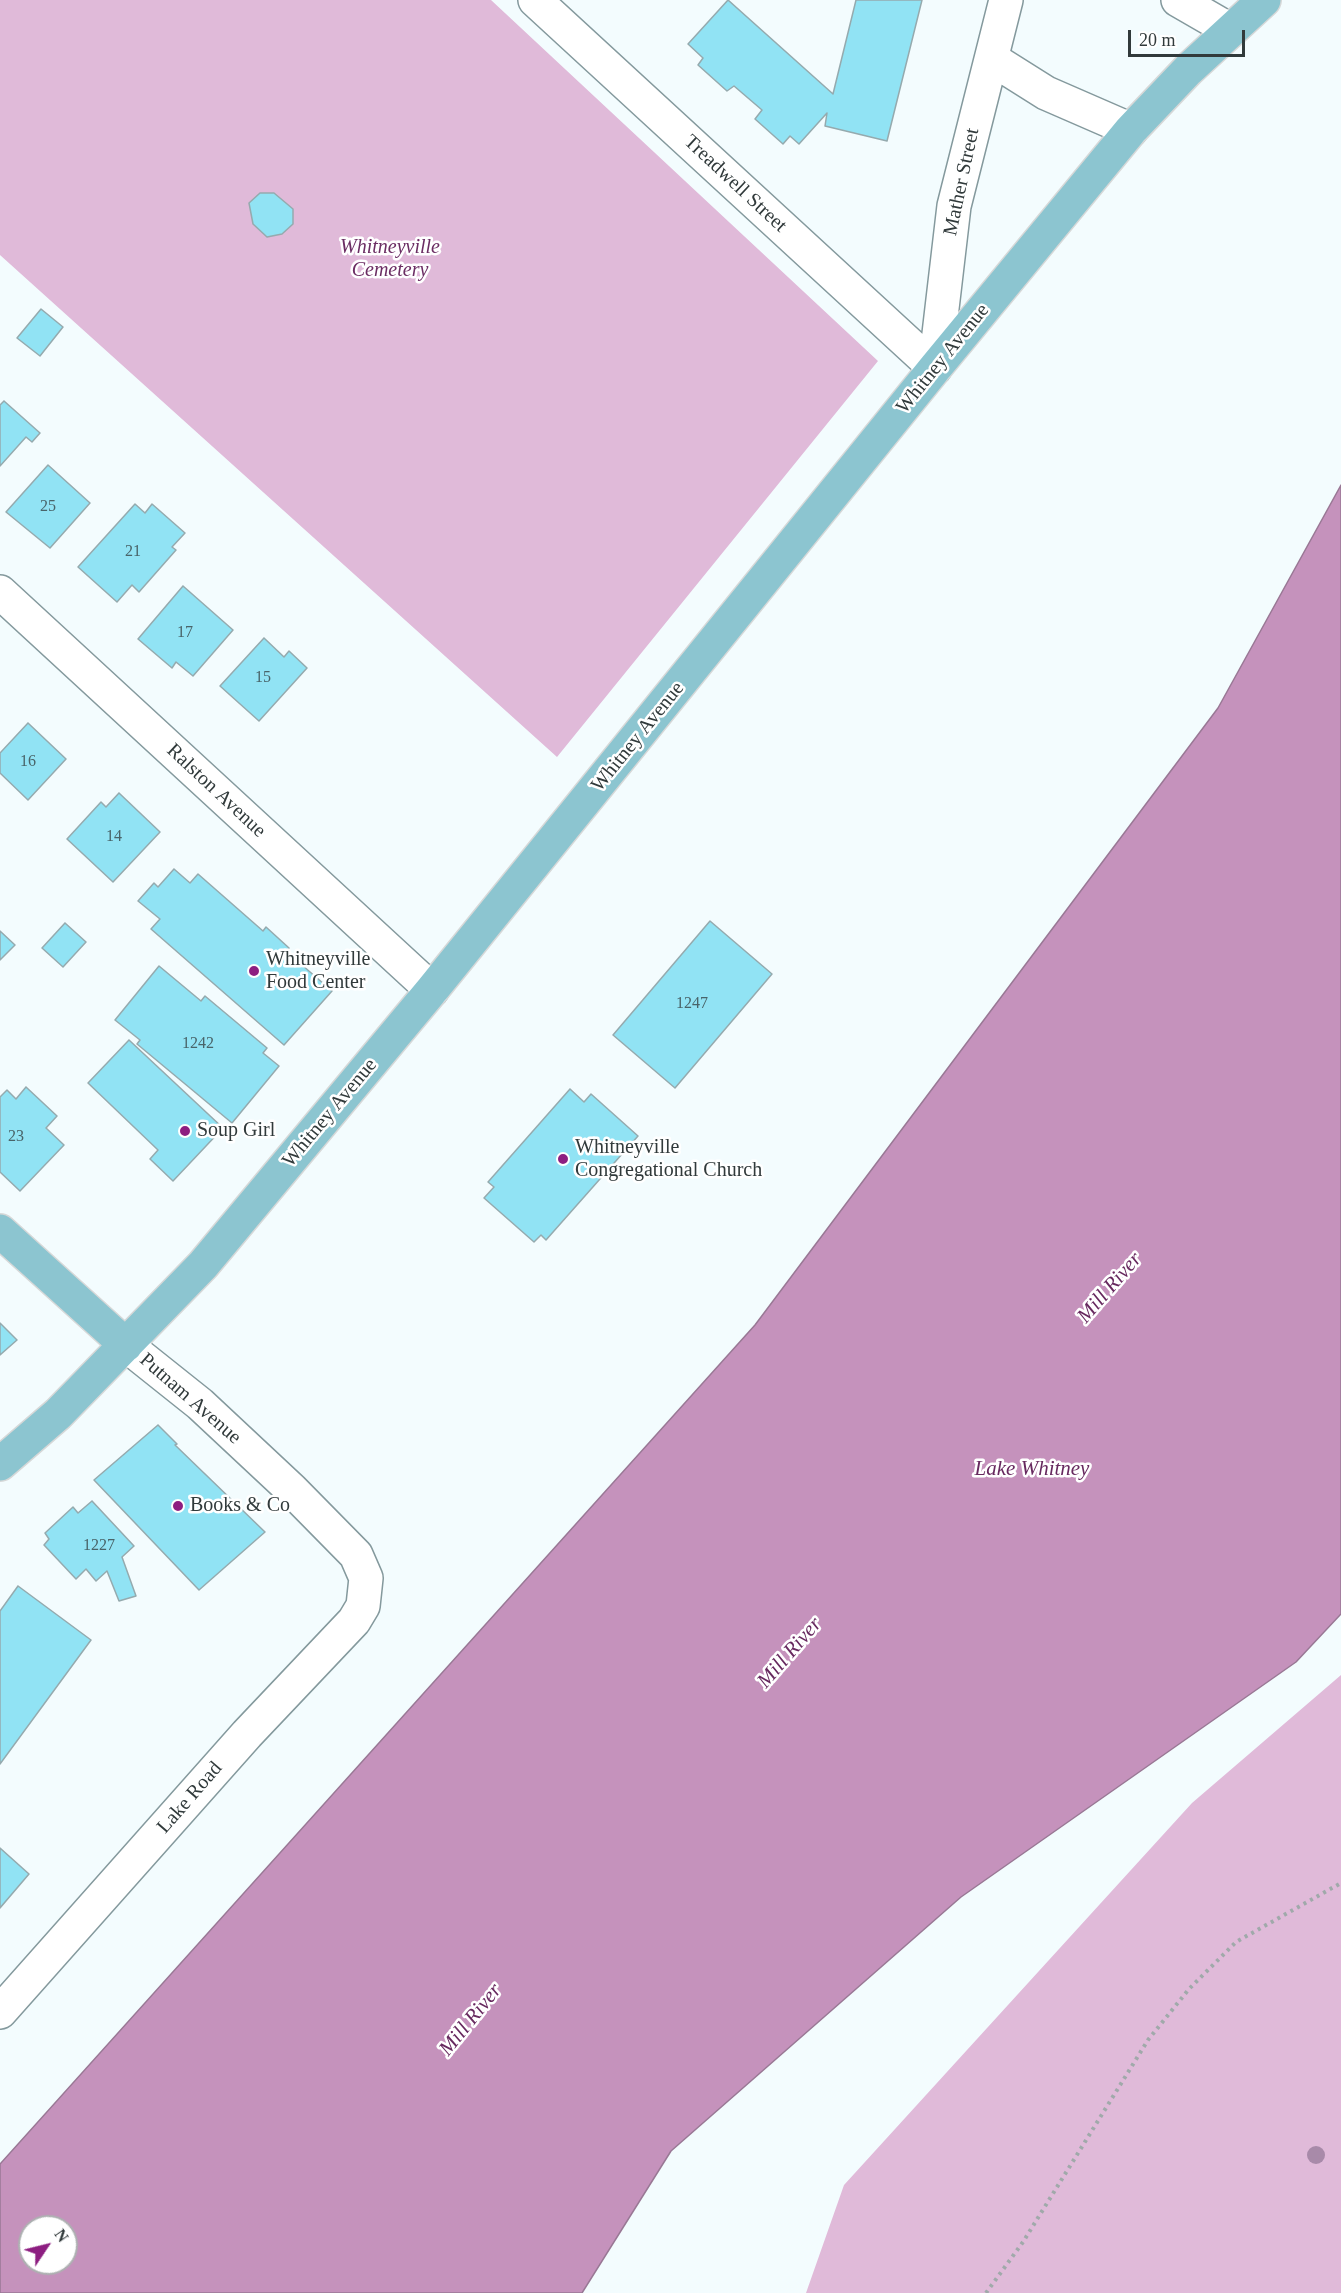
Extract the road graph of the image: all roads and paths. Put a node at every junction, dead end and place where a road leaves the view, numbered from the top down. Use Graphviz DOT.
graph roads {
  1 [pos="535,0"];
  2 [pos="1006,0"];
  3 [pos="1178,0"];
  4 [pos="1264,0"];
  5 [pos="1230,30"];
  6 [pos="992,59"];
  7 [pos="1131,130"];
  8 [pos="935,368"];
  9 [pos="0,592"];
  10 [pos="432,990"];
  11 [pos="0,1231"];
  12 [pos="126,1345"];
  13 [pos="0,1464"];
  14 [pos="366,1578"];
  15 [pos="1341,1883"];
  16 [pos="0,2012"];
  17 [pos="986,2293"];
  1 -- 8 [label="street, Treadwell Street"];
  2 -- 6 [label="street, Mather Street"];
  3 -- 5 [label="street"];
  4 -- 5 [label="main road, Whitney Avenue"];
  5 -- 7 [label="main road, Whitney Avenue"];
  6 -- 7 [label="street"];
  6 -- 8 [label="street, Mather Street"];
  7 -- 8 [label="main road, Whitney Avenue"];
  8 -- 10 [label="main road, Whitney Avenue"];
  9 -- 10 [label="street, Ralston Avenue"];
  10 -- 12 [label="main road, Whitney Avenue"];
  11 -- 12 [label="main road, Putnam Avenue"];
  12 -- 13 [label="main road, Whitney Avenue"];
  12 -- 14 [label="street, Putnam Avenue"];
  14 -- 16 [label="street, Lake Road"];
  15 -- 17 [label="path"];
}
